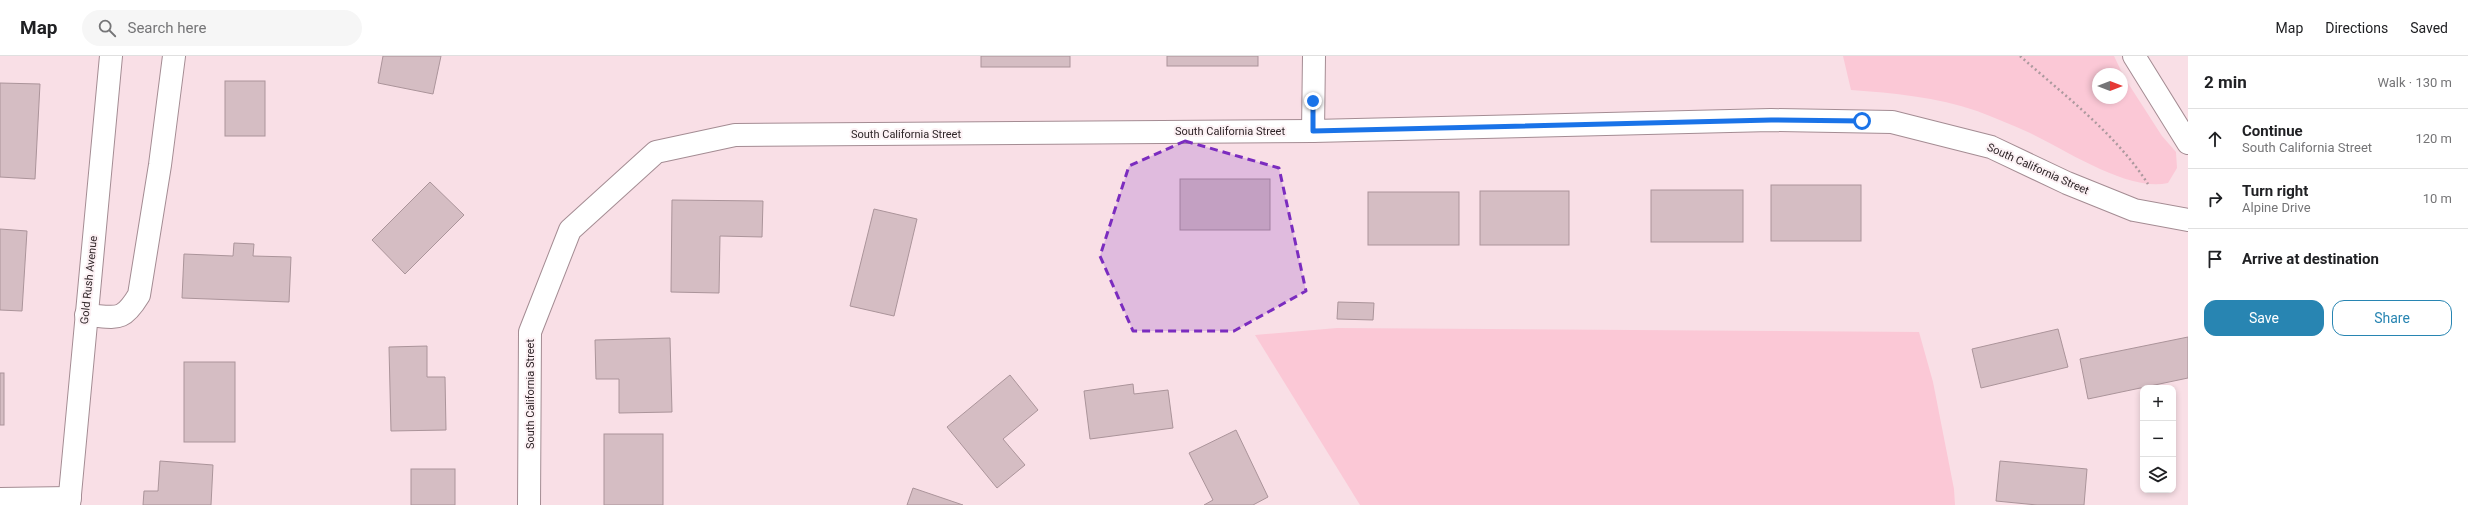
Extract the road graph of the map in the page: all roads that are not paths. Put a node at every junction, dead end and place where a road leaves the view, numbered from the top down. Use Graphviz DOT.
graph roads {
  1 [pos="111,56"];
  2 [pos="174,56"];
  3 [pos="1314,56"];
  4 [pos="2134,56"];
  5 [pos="1313,131"];
  6 [pos="2188,143"];
  7 [pos="2178,218"];
  8 [pos="86,315"];
  9 [pos="0,499"];
  10 [pos="69,502"];
  11 [pos="529,505"];
  1 -- 8 [label="street, Gold Rush Avenue"];
  2 -- 8 [label="street"];
  3 -- 5 [label="street"];
  4 -- 6 [label="street"];
  5 -- 7 [label="street, South California Street"];
  5 -- 11 [label="street, South California Street"];
  8 -- 10 [label="street, Gold Rush Avenue"];
  9 -- 10 [label="street"];
}
